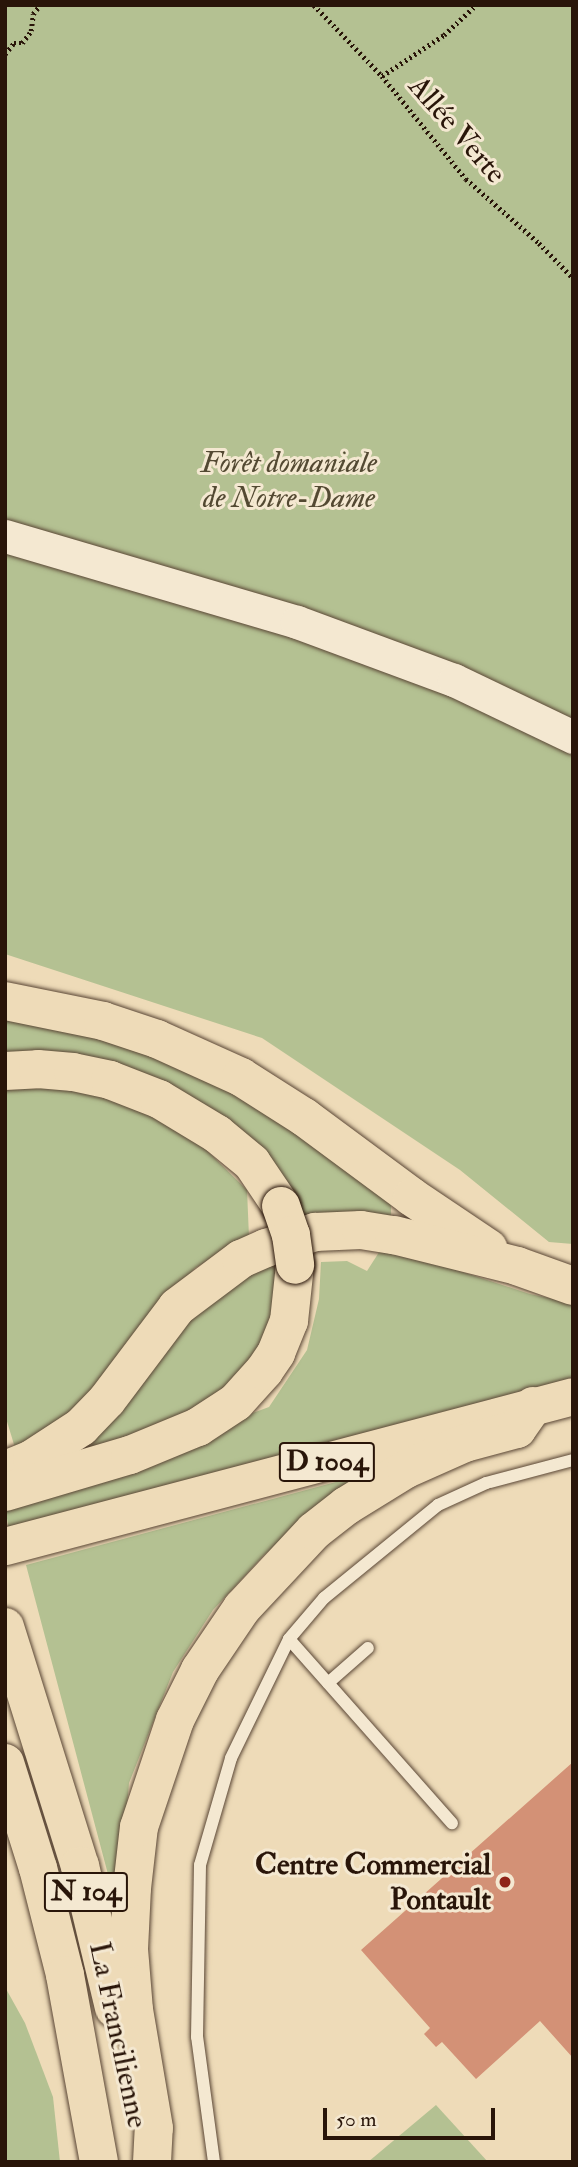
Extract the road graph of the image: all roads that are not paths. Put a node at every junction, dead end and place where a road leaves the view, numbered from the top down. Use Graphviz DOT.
graph roads {
  1 [pos="5,537"];
  2 [pos="573,737"];
  3 [pos="5,1001"];
  4 [pos="5,1071"];
  5 [pos="517,1266"];
  6 [pos="573,1286"];
  7 [pos="573,1396"];
  8 [pos="533,1406"];
  9 [pos="573,1460"];
  10 [pos="5,1470"];
  11 [pos="5,1492"];
  12 [pos="5,1546"];
  13 [pos="5,1627"];
  14 [pos="289,1639"];
  15 [pos="368,1648"];
  16 [pos="328,1683"];
  17 [pos="5,1763"];
  18 [pos="452,1822"];
  19 [pos="99,2162"];
  20 [pos="143,2162"];
  21 [pos="152,2162"];
  22 [pos="214,2162"];
  1 -- 2 [label="street"];
  3 -- 5 [label="highway"];
  4 -- 11 [label="highway, bridge"];
  5 -- 6 [label="highway"];
  5 -- 10 [label="highway"];
  7 -- 8 [label="main road, D 1004"];
  8 -- 12 [label="main road, D 1004"];
  8 -- 21 [label="highway"];
  9 -- 14 [label="lane"];
  13 -- 20 [label="highway, La Francilienne / N 104"];
  14 -- 16 [label="lane"];
  14 -- 22 [label="lane"];
  15 -- 16 [label="lane"];
  16 -- 18 [label="lane"];
  17 -- 19 [label="highway, La Francilienne / N 104"];
}
